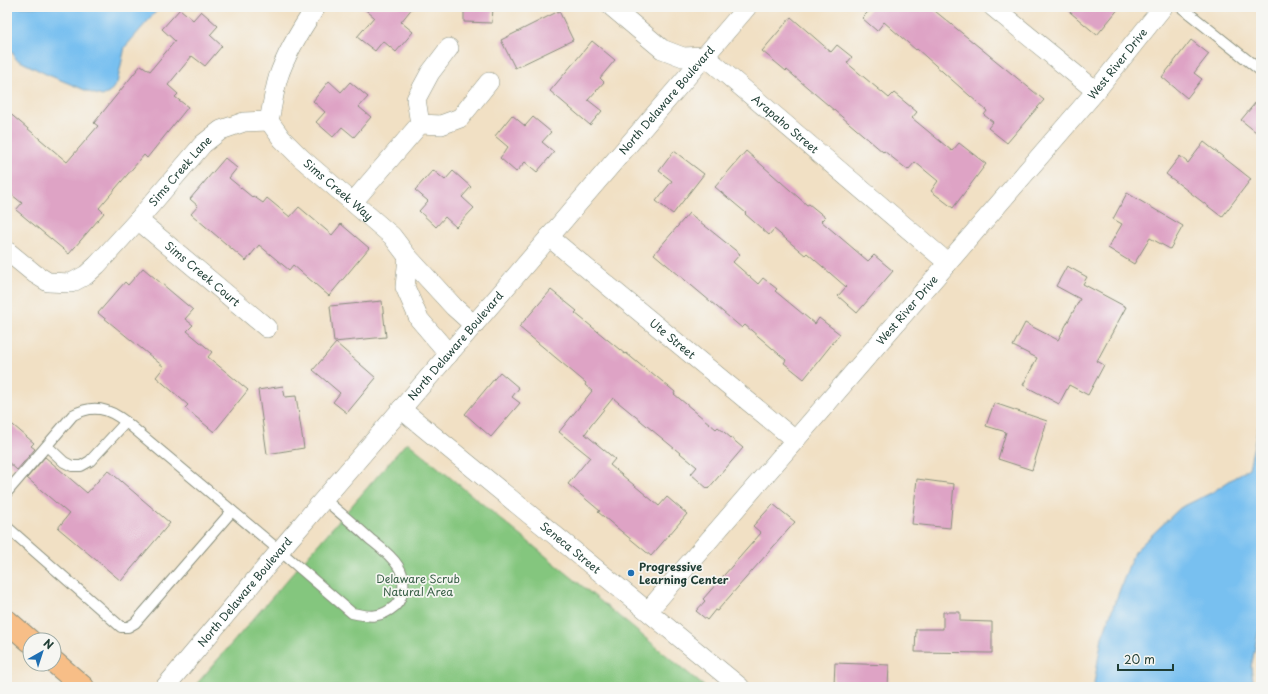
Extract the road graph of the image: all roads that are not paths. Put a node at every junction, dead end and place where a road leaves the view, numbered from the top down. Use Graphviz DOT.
graph roads {
  1 [pos="316,7"];
  2 [pos="612,7"];
  3 [pos="747,7"];
  4 [pos="993,7"];
  5 [pos="1163,7"];
  6 [pos="1181,7"];
  7 [pos="449,48"];
  8 [pos="704,56"];
  9 [pos="1261,70"];
  10 [pos="489,82"];
  11 [pos="1096,92"];
  12 [pos="269,121"];
  13 [pos="420,124"];
  14 [pos="353,202"];
  15 [pos="138,220"];
  16 [pos="549,238"];
  17 [pos="7,251"];
  18 [pos="408,257"];
  19 [pos="948,263"];
  20 [pos="474,325"];
  21 [pos="267,328"];
  22 [pos="449,354"];
  23 [pos="401,409"];
  24 [pos="126,422"];
  25 [pos="795,440"];
  26 [pos="47,446"];
  27 [pos="7,492"];
  28 [pos="324,499"];
  29 [pos="232,511"];
  30 [pos="7,527"];
  31 [pos="280,550"];
  32 [pos="648,611"];
  33 [pos="7,621"];
  34 [pos="22,634"];
  35 [pos="62,669"];
  36 [pos="83,687"];
  37 [pos="165,687"];
  38 [pos="740,687"];
  1 -- 12 [label="street"];
  2 -- 8 [label="street"];
  3 -- 8 [label="street, North Delaware Boulevard"];
  4 -- 11 [label="street"];
  5 -- 11 [label="street, West River Drive"];
  6 -- 9 [label="lane"];
  7 -- 13 [label="street"];
  8 -- 16 [label="street, North Delaware Boulevard"];
  8 -- 19 [label="street, Arapaho Street"];
  10 -- 13 [label="street"];
  11 -- 19 [label="street, West River Drive"];
  12 -- 14 [label="street, Sims Creek Way"];
  12 -- 15 [label="street, Sims Creek Lane"];
  13 -- 14 [label="street"];
  14 -- 18 [label="street, Sims Creek Way"];
  15 -- 17 [label="street, Sims Creek Lane"];
  15 -- 21 [label="street, Sims Creek Court"];
  16 -- 20 [label="street, North Delaware Boulevard"];
  16 -- 25 [label="street, Ute Street"];
  18 -- 20 [label="street, Sims Creek Way"];
  18 -- 22 [label="street"];
  19 -- 25 [label="street, West River Drive"];
  20 -- 22 [label="street, North Delaware Boulevard"];
  22 -- 23 [label="street, North Delaware Boulevard"];
  23 -- 28 [label="street, North Delaware Boulevard"];
  23 -- 32 [label="street, Seneca Street"];
  24 -- 26 [label="lane"];
  24 -- 26 [label="lane"];
  24 -- 29 [label="lane"];
  25 -- 32 [label="street, West River Drive"];
  26 -- 27 [label="lane"];
  28 -- 31 [label="street, North Delaware Boulevard"];
  28 -- 31 [label="lane"];
  29 -- 30 [label="lane"];
  29 -- 31 [label="lane"];
  31 -- 37 [label="street, North Delaware Boulevard"];
  32 -- 38 [label="street, Seneca Street"];
  33 -- 34 [label="main road"];
  35 -- 36 [label="main road"];
}
